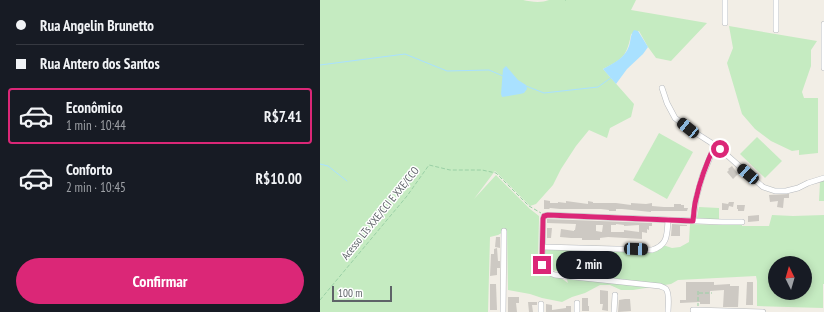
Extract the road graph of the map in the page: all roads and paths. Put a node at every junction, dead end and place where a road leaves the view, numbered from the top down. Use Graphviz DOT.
graph roads {
  1 [pos="725,0"];
  2 [pos="776,0"];
  3 [pos="725,23"];
  4 [pos="824,24"];
  5 [pos="776,30"];
  6 [pos="824,46"];
  7 [pos="824,68"];
  8 [pos="662,88"];
  9 [pos="715,145"];
  10 [pos="824,178"];
  11 [pos="544,216"];
  12 [pos="668,220"];
  13 [pos="693,221"];
  14 [pos="742,222"];
  15 [pos="504,231"];
  16 [pos="543,246"];
  17 [pos="712,292"];
  18 [pos="615,295"];
  19 [pos="695,298"];
  20 [pos="698,298"];
  21 [pos="702,299"];
  22 [pos="320,300"];
  23 [pos="577,303"];
  24 [pos="541,304"];
  25 [pos="698,306"];
  26 [pos="693,310"];
  27 [pos="503,312"];
  28 [pos="541,312"];
  29 [pos="577,312"];
  30 [pos="614,312"];
  31 [pos="668,312"];
  32 [pos="753,312"];
  33 [pos="763,312"];
  1 -- 3 [label="street"];
  2 -- 5 [label="street"];
  4 -- 6 [label="street"];
  6 -- 7 [label="street"];
  8 -- 9 [label="street"];
  9 -- 10 [label="street"];
  9 -- 13 [label="street"];
  11 -- 12 [label="street"];
  11 -- 16 [label="street"];
  11 -- 22 [label="path, Acesso LTs XXE/CCI E XXE/CCO"];
  12 -- 13 [label="street"];
  12 -- 16 [label="street"];
  13 -- 14 [label="street"];
  15 -- 27 [label="street"];
  16 -- 31 [label="street"];
  17 -- 20 [label="path"];
  18 -- 30 [label="street"];
  19 -- 20 [label="path"];
  20 -- 21 [label="path"];
  20 -- 25 [label="path"];
  23 -- 29 [label="street"];
  24 -- 28 [label="street"];
  26 -- 32 [label="street"];
  32 -- 33 [label="street"];
}
